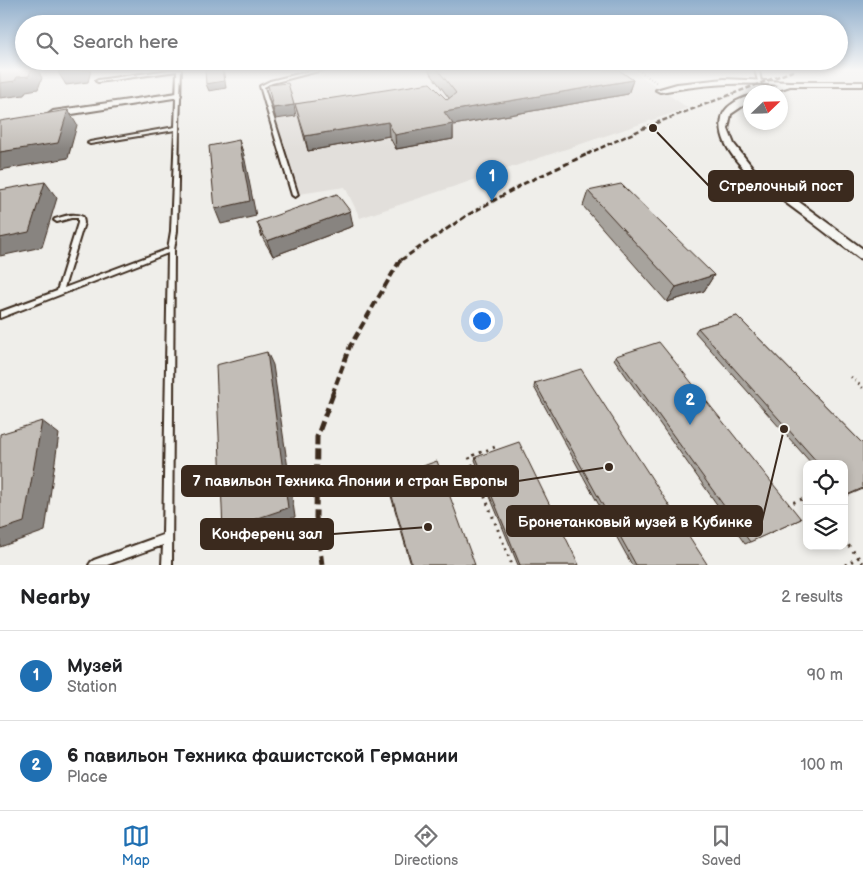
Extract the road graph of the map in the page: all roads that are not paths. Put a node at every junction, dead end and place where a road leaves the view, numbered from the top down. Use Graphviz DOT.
graph roads {
  1 [pos="168,96"];
  2 [pos="177,96"];
  3 [pos="265,96"];
  4 [pos="743,101"];
  5 [pos="39,116"];
  6 [pos="178,128"];
  7 [pos="90,142"];
  8 [pos="295,195"];
  9 [pos="57,220"];
  10 [pos="171,250"];
  11 [pos="863,255"];
  12 [pos="60,292"];
  13 [pos="0,316"];
  14 [pos="168,538"];
  15 [pos="94,565"];
  16 [pos="168,565"];
  1 -- 5 [label="street"];
  2 -- 6 [label="lane"];
  3 -- 8 [label="lane"];
  4 -- 11 [label="street"];
  6 -- 7 [label="lane"];
  6 -- 10 [label="lane"];
  9 -- 12 [label="lane"];
  10 -- 12 [label="lane"];
  10 -- 14 [label="lane"];
  12 -- 13 [label="lane"];
  14 -- 15 [label="lane"];
  14 -- 16 [label="lane"];
}
